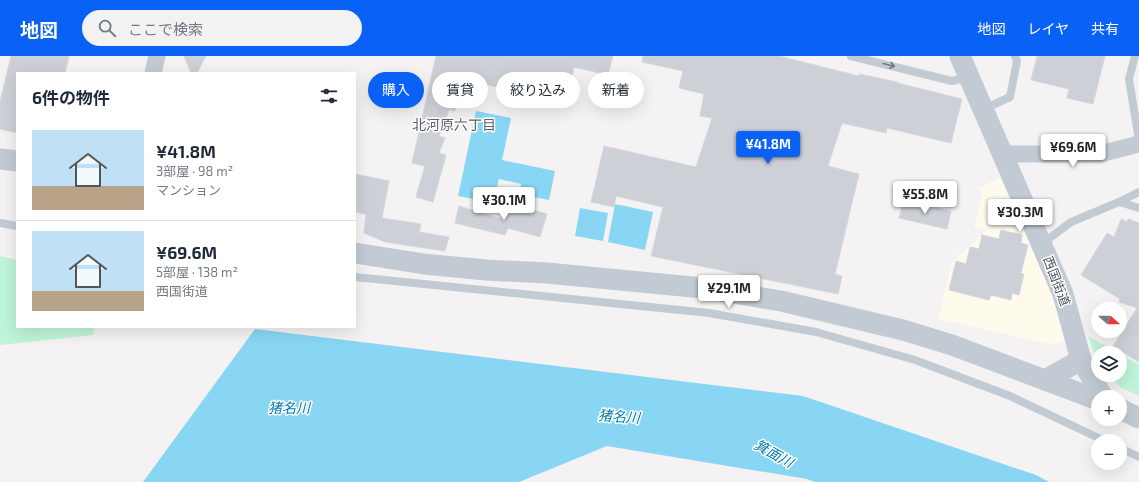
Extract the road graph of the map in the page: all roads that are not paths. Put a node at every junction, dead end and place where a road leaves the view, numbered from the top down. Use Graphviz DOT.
graph roads {
  1 [pos="157,56"];
  2 [pos="851,56"];
  3 [pos="960,56"];
  4 [pos="1015,56"];
  5 [pos="1135,56"];
  6 [pos="153,72"];
  7 [pos="969,76"];
  8 [pos="984,109"];
  9 [pos="1139,140"];
  10 [pos="1139,144"];
  11 [pos="1003,154"];
  12 [pos="0,159"];
  13 [pos="16,161"];
  14 [pos="1139,192"];
  15 [pos="1119,202"];
  16 [pos="1139,208"];
  17 [pos="0,223"];
  18 [pos="16,226"];
  19 [pos="1042,244"];
  20 [pos="356,253"];
  21 [pos="356,277"];
  22 [pos="1081,360"];
  23 [pos="1045,380"];
  24 [pos="1099,390"];
  25 [pos="1091,397"];
  26 [pos="1127,412"];
  27 [pos="1139,418"];
  28 [pos="1091,434"];
  29 [pos="1127,451"];
  30 [pos="1139,457"];
  1 -- 6 [label="street"];
  2 -- 7 [label="lane, one-way"];
  3 -- 7 [label="street, 西国街道"];
  4 -- 8 [label="lane"];
  5 -- 9 [label="lane"];
  7 -- 8 [label="street, 西国街道"];
  8 -- 11 [label="street, 西国街道"];
  10 -- 11 [label="street"];
  11 -- 19 [label="street, 西国街道"];
  12 -- 13 [label="street"];
  14 -- 15 [label="lane"];
  15 -- 16 [label="lane"];
  15 -- 19 [label="lane"];
  17 -- 18 [label="lane"];
  19 -- 22 [label="street, 西国街道"];
  20 -- 23 [label="street"];
  21 -- 28 [label="lane"];
  22 -- 23 [label="street"];
  22 -- 24 [label="street, 西国街道"];
  23 -- 25 [label="street"];
  26 -- 27 [label="street"];
  29 -- 30 [label="lane"];
}
